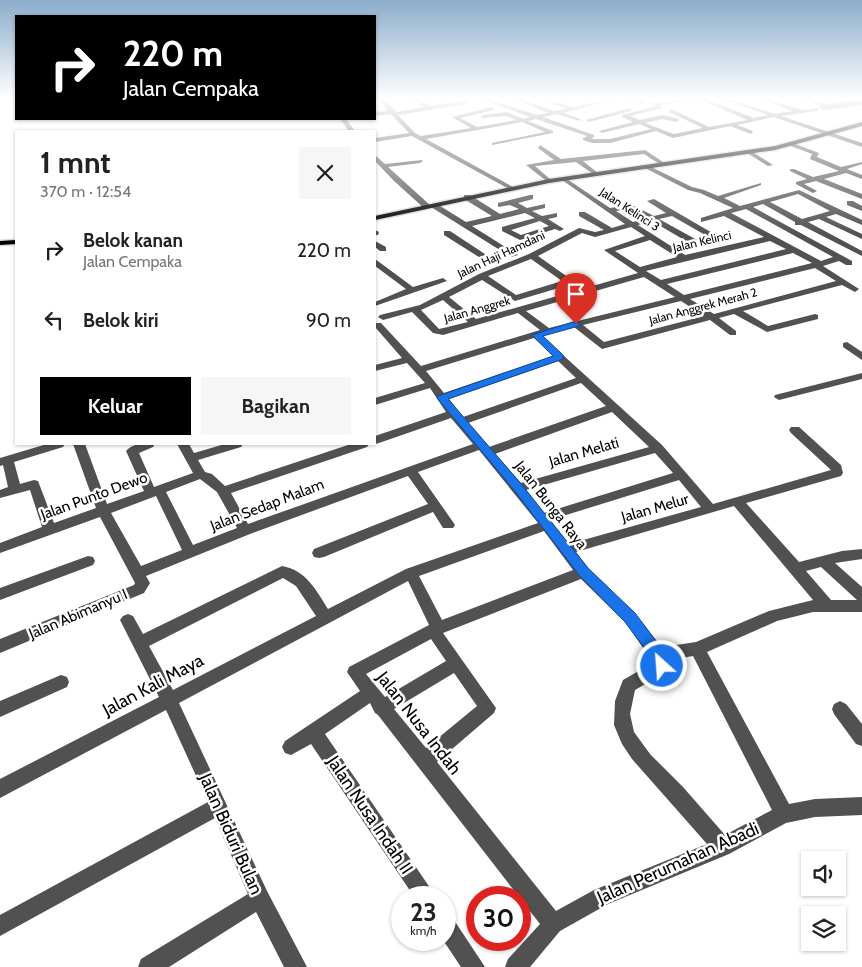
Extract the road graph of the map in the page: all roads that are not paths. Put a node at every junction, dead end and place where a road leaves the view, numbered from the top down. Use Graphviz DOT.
graph roads {
  1 [pos="431,144"];
  2 [pos="790,144"];
  3 [pos="540,148"];
  4 [pos="749,152"];
  5 [pos="578,156"];
  6 [pos="376,158"];
  7 [pos="420,161"];
  8 [pos="560,161"];
  9 [pos="664,164"];
  10 [pos="860,164"];
  11 [pos="770,165"];
  12 [pos="383,166"];
  13 [pos="645,166"];
  14 [pos="792,170"];
  15 [pos="843,170"];
  16 [pos="596,174"];
  17 [pos="861,176"];
  18 [pos="564,179"];
  19 [pos="814,179"];
  20 [pos="549,181"];
  21 [pos="758,184"];
  22 [pos="861,186"];
  23 [pos="511,188"];
  24 [pos="691,190"];
  25 [pos="846,191"];
  26 [pos="677,194"];
  27 [pos="823,195"];
  28 [pos="467,197"];
  29 [pos="530,197"];
  30 [pos="862,197"];
  31 [pos="718,198"];
  32 [pos="651,201"];
  33 [pos="511,202"];
  34 [pos="764,202"];
  35 [pos="850,202"];
  36 [pos="501,205"];
  37 [pos="430,206"];
  38 [pos="542,206"];
  39 [pos="744,208"];
  40 [pos="526,210"];
  41 [pos="610,210"];
  42 [pos="836,211"];
  43 [pos="862,211"];
  44 [pos="726,213"];
  45 [pos="582,214"];
  46 [pos="673,214"];
  47 [pos="554,215"];
  48 [pos="819,216"];
  49 [pos="847,216"];
  50 [pos="499,217"];
  51 [pos="376,218"];
  52 [pos="653,218"];
  53 [pos="540,219"];
  54 [pos="704,220"];
  55 [pos="802,222"];
  56 [pos="862,223"];
  57 [pos="631,224"];
  58 [pos="465,225"];
  59 [pos="783,227"];
  60 [pos="610,230"];
  61 [pos="447,233"];
  62 [pos="514,235"];
  63 [pos="651,237"];
  64 [pos="862,237"];
  65 [pos="717,238"];
  66 [pos="771,238"];
  67 [pos="15,242"];
  68 [pos="493,242"];
  69 [pos="694,242"];
  70 [pos="0,243"];
  71 [pos="376,244"];
  72 [pos="470,248"];
  73 [pos="383,249"];
  74 [pos="794,250"];
  75 [pos="862,254"];
  76 [pos="514,255"];
  77 [pos="532,256"];
  78 [pos="684,258"];
  79 [pos="840,258"];
  80 [pos="493,262"];
  81 [pos="376,263"];
  82 [pos="849,263"];
  83 [pos="818,265"];
  84 [pos="642,272"];
  85 [pos="482,276"];
  86 [pos="443,281"];
  87 [pos="843,282"];
  88 [pos="659,283"];
  89 [pos="855,289"];
  90 [pos="412,290"];
  91 [pos="443,296"];
  92 [pos="682,298"];
  93 [pos="376,304"];
  94 [pos="416,310"];
  95 [pos="519,310"];
  96 [pos="734,310"];
  97 [pos="711,316"];
  98 [pos="815,317"];
  99 [pos="379,323"];
  100 [pos="475,323"];
  101 [pos="576,324"];
  102 [pos="542,333"];
  103 [pos="733,333"];
  104 [pos="847,345"];
  105 [pos="862,356"];
  106 [pos="559,357"];
  107 [pos="409,359"];
  108 [pos="376,368"];
  109 [pos="419,370"];
  110 [pos="862,376"];
  111 [pos="582,379"];
  112 [pos="432,384"];
  113 [pos="779,397"];
  114 [pos="442,398"];
  115 [pos="376,402"];
  116 [pos="614,407"];
  117 [pos="457,418"];
  118 [pos="795,430"];
  119 [pos="376,440"];
  120 [pos="56,445"];
  121 [pos="79,445"];
  122 [pos="147,445"];
  123 [pos="184,445"];
  124 [pos="234,445"];
  125 [pos="360,445"];
  126 [pos="658,448"];
  127 [pos="485,449"];
  128 [pos="192,458"];
  129 [pos="4,461"];
  130 [pos="410,470"];
  131 [pos="200,475"];
  132 [pos="682,475"];
  133 [pos="518,488"];
  134 [pos="16,489"];
  135 [pos="155,491"];
  136 [pos="223,491"];
  137 [pos="0,494"];
  138 [pos="737,501"];
  139 [pos="436,506"];
  140 [pos="710,509"];
  141 [pos="103,510"];
  142 [pos="544,522"];
  143 [pos="448,525"];
  144 [pos="50,530"];
  145 [pos="246,530"];
  146 [pos="0,548"];
  147 [pos="566,550"];
  148 [pos="190,552"];
  149 [pos="319,553"];
  150 [pos="862,554"];
  151 [pos="88,561"];
  152 [pos="824,561"];
  153 [pos="796,568"];
  154 [pos="584,572"];
  155 [pos="411,573"];
  156 [pos="137,574"];
  157 [pos="0,594"];
  158 [pos="862,596"];
  159 [pos="826,605"];
  160 [pos="862,606"];
  161 [pos="326,617"];
  162 [pos="128,620"];
  163 [pos="435,629"];
  164 [pos="140,643"];
  165 [pos="0,646"];
  166 [pos="697,649"];
  167 [pos="664,654"];
  168 [pos="456,663"];
  169 [pos="61,682"];
  170 [pos="370,694"];
  171 [pos="169,699"];
  172 [pos="381,708"];
  173 [pos="0,709"];
  174 [pos="840,709"];
  175 [pos="313,732"];
  176 [pos="862,738"];
  177 [pos="291,747"];
  178 [pos="424,762"];
  179 [pos="0,789"];
  180 [pos="219,806"];
  181 [pos="862,806"];
  182 [pos="784,814"];
  183 [pos="722,847"];
  184 [pos="419,886"];
  185 [pos="260,898"];
  186 [pos="553,924"];
  187 [pos="0,926"];
  188 [pos="456,940"];
  189 [pos="149,967"];
  190 [pos="296,967"];
  191 [pos="474,967"];
  192 [pos="516,967"];
  1 -- 23 [label="street"];
  2 -- 4 [label="main road"];
  2 -- 15 [label="street"];
  3 -- 8 [label="street"];
  4 -- 9 [label="main road"];
  4 -- 11 [label="street"];
  5 -- 8 [label="street"];
  5 -- 9 [label="street"];
  5 -- 16 [label="street"];
  6 -- 12 [label="street"];
  7 -- 12 [label="street"];
  8 -- 20 [label="street"];
  9 -- 13 [label="main road"];
  10 -- 15 [label="street"];
  12 -- 37 [label="street"];
  13 -- 16 [label="main road"];
  13 -- 24 [label="street"];
  14 -- 19 [label="street"];
  15 -- 17 [label="street"];
  15 -- 19 [label="street"];
  16 -- 18 [label="main road"];
  18 -- 20 [label="main road"];
  18 -- 41 [label="street, Jalan Kelinci 3"];
  19 -- 25 [label="street"];
  19 -- 27 [label="street"];
  20 -- 23 [label="main road"];
  21 -- 31 [label="street"];
  22 -- 25 [label="street"];
  23 -- 28 [label="main road"];
  24 -- 26 [label="street"];
  24 -- 31 [label="street"];
  25 -- 30 [label="street"];
  28 -- 37 [label="main road"];
  28 -- 50 [label="street"];
  29 -- 33 [label="street"];
  31 -- 39 [label="street"];
  32 -- 46 [label="street"];
  33 -- 36 [label="street"];
  33 -- 40 [label="street"];
  34 -- 39 [label="street"];
  34 -- 42 [label="street"];
  34 -- 55 [label="street"];
  35 -- 43 [label="street"];
  37 -- 51 [label="main road"];
  37 -- 58 [label="street"];
  38 -- 40 [label="street"];
  39 -- 44 [label="street"];
  39 -- 59 [label="street"];
  40 -- 50 [label="street"];
  40 -- 53 [label="street"];
  41 -- 52 [label="street"];
  41 -- 57 [label="street, Jalan Kelinci 3"];
  42 -- 48 [label="street"];
  42 -- 49 [label="street"];
  43 -- 49 [label="street"];
  44 -- 54 [label="street"];
  44 -- 66 [label="street"];
  45 -- 60 [label="street"];
  46 -- 52 [label="street, Jalan Haji Hamdani"];
  46 -- 65 [label="street"];
  47 -- 53 [label="street"];
  48 -- 55 [label="street"];
  48 -- 64 [label="street"];
  49 -- 56 [label="street"];
  50 -- 58 [label="street"];
  52 -- 57 [label="street, Jalan Haji Hamdani"];
  52 -- 69 [label="street"];
  53 -- 62 [label="street"];
  53 -- 62 [label="street"];
  55 -- 59 [label="street"];
  55 -- 75 [label="street"];
  57 -- 60 [label="street, Jalan Haji Hamdani"];
  57 -- 63 [label="street, Jalan Kelinci 3"];
  58 -- 68 [label="street"];
  59 -- 79 [label="street"];
  60 -- 77 [label="street, Jalan Haji Hamdani"];
  61 -- 72 [label="street"];
  62 -- 68 [label="street"];
  63 -- 78 [label="street, Jalan Kelinci 3"];
  63 -- 84 [label="street"];
  66 -- 74 [label="street"];
  66 -- 78 [label="street, Jalan Kelinci"];
  67 -- 70 [label="main road"];
  68 -- 72 [label="street"];
  68 -- 76 [label="street"];
  71 -- 73 [label="street"];
  72 -- 80 [label="street"];
  74 -- 83 [label="street"];
  74 -- 88 [label="street"];
  77 -- 85 [label="street, Jalan Haji Hamdani"];
  77 -- 85 [label="street"];
  78 -- 84 [label="street, Jalan Kelinci"];
  79 -- 82 [label="street"];
  79 -- 83 [label="street"];
  81 -- 90 [label="street"];
  83 -- 87 [label="street"];
  83 -- 92 [label="street"];
  84 -- 88 [label="street"];
  84 -- 95 [label="street, Jalan Kelinci"];
  85 -- 91 [label="street, Jalan Haji Hamdani"];
  86 -- 90 [label="street"];
  87 -- 89 [label="street"];
  87 -- 96 [label="street, Jalan Anggrek Merah 2"];
  88 -- 92 [label="street"];
  90 -- 93 [label="street"];
  91 -- 94 [label="street, Jalan Haji Hamdani"];
  91 -- 100 [label="street"];
  92 -- 97 [label="street"];
  92 -- 101 [label="street"];
  93 -- 99 [label="street, Jalan Bunga Raya"];
  94 -- 99 [label="street, Jalan Haji Hamdani"];
  94 -- 100 [label="street, Jalan Anggrek"];
  95 -- 100 [label="street, Jalan Anggrek"];
  95 -- 102 [label="street, Jalan Anggrek"];
  96 -- 97 [label="street, Jalan Anggrek Merah 2"];
  96 -- 98 [label="street"];
  97 -- 101 [label="street, Jalan Anggrek Merah 2"];
  97 -- 103 [label="street"];
  99 -- 107 [label="street, Jalan Bunga Raya"];
  101 -- 102 [label="street"];
  102 -- 106 [label="street, Jalan Anggrek"];
  102 -- 109 [label="street"];
  104 -- 105 [label="street"];
  106 -- 111 [label="street, Jalan Anggrek"];
  106 -- 114 [label="street"];
  107 -- 108 [label="street"];
  107 -- 109 [label="street, Jalan Bunga Raya"];
  109 -- 112 [label="street, Jalan Bunga Raya"];
  110 -- 113 [label="street"];
  111 -- 116 [label="street, Jalan Anggrek"];
  111 -- 117 [label="street"];
  112 -- 114 [label="street, Jalan Bunga Raya"];
  112 -- 115 [label="street"];
  114 -- 117 [label="street, Jalan Bunga Raya"];
  116 -- 126 [label="street, Jalan Melur"];
  116 -- 127 [label="street, Jalan Sedap Malam"];
  117 -- 119 [label="street"];
  117 -- 127 [label="street, Jalan Bunga Raya"];
  118 -- 138 [label="street"];
  120 -- 129 [label="street"];
  121 -- 141 [label="street"];
  122 -- 135 [label="street"];
  123 -- 128 [label="street"];
  124 -- 128 [label="street"];
  125 -- 136 [label="street"];
  126 -- 132 [label="street, Jalan Melur"];
  126 -- 133 [label="street, Jalan Melati"];
  127 -- 130 [label="street, Jalan Sedap Malam"];
  127 -- 133 [label="street, Jalan Bunga Raya"];
  128 -- 131 [label="street"];
  129 -- 134 [label="street"];
  130 -- 139 [label="street"];
  130 -- 145 [label="street, Jalan Sedap Malam"];
  131 -- 135 [label="street, Jalan Punto Dewo"];
  131 -- 136 [label="street"];
  132 -- 140 [label="street, Jalan Melur"];
  132 -- 142 [label="street, Jalan Kali Maya"];
  133 -- 142 [label="street, Jalan Bunga Raya"];
  134 -- 137 [label="street"];
  134 -- 144 [label="street"];
  135 -- 141 [label="street, Jalan Punto Dewo"];
  135 -- 148 [label="street"];
  136 -- 145 [label="street"];
  138 -- 140 [label="street"];
  138 -- 153 [label="street"];
  139 -- 143 [label="street"];
  139 -- 149 [label="street"];
  140 -- 147 [label="street, Jalan Melur"];
  141 -- 144 [label="street, Jalan Punto Dewo"];
  141 -- 156 [label="street"];
  142 -- 147 [label="street, Jalan Bunga Raya"];
  142 -- 155 [label="street, Jalan Kali Maya"];
  144 -- 146 [label="street, Jalan Punto Dewo"];
  145 -- 148 [label="street, Jalan Sedap Malam"];
  147 -- 154 [label="street, Jalan Bunga Raya"];
  148 -- 156 [label="street, Jalan Sedap Malam"];
  150 -- 152 [label="street"];
  151 -- 157 [label="street"];
  152 -- 153 [label="street"];
  152 -- 158 [label="street"];
  153 -- 159 [label="street"];
  154 -- 163 [label="street, Jalan Nusa Indah"];
  154 -- 167 [label="street, Jalan Bunga Raya"];
  155 -- 161 [label="street, Jalan Kali Maya"];
  155 -- 163 [label="street"];
  156 -- 165 [label="street, Jalan Abimanyu I"];
  159 -- 160 [label="street"];
  159 -- 166 [label="street"];
  161 -- 164 [label="street"];
  161 -- 171 [label="street, Jalan Kali Maya"];
  162 -- 164 [label="street, Jalan Biduri Bulan"];
  163 -- 168 [label="street"];
  163 -- 170 [label="street, Jalan Nusa Indah"];
  164 -- 171 [label="street, Jalan Biduri Bulan"];
  166 -- 167 [label="street"];
  166 -- 182 [label="street"];
  167 -- 183 [label="street"];
  168 -- 172 [label="street"];
  168 -- 178 [label="street"];
  169 -- 173 [label="street"];
  170 -- 172 [label="street, Jalan Nusa Indah"];
  170 -- 175 [label="street"];
  171 -- 179 [label="street, Jalan Kali Maya"];
  171 -- 180 [label="street, Jalan Biduri Bulan"];
  172 -- 178 [label="street, Jalan Nusa Indah"];
  174 -- 176 [label="street"];
  175 -- 177 [label="street"];
  175 -- 184 [label="street, Jalan Nusa Indah II"];
  178 -- 186 [label="street, Jalan Nusa Indah"];
  180 -- 185 [label="street, Jalan Biduri Bulan"];
  180 -- 187 [label="street"];
  181 -- 182 [label="street, Jalan Perumahan Abadi"];
  182 -- 183 [label="street, Jalan Perumahan Abadi"];
  183 -- 186 [label="street, Jalan Perumahan Abadi"];
  185 -- 189 [label="street"];
  185 -- 190 [label="street, Jalan Biduri Bulan"];
  186 -- 192 [label="street, Jalan Perumahan Abadi"];
  188 -- 191 [label="street"];
}
